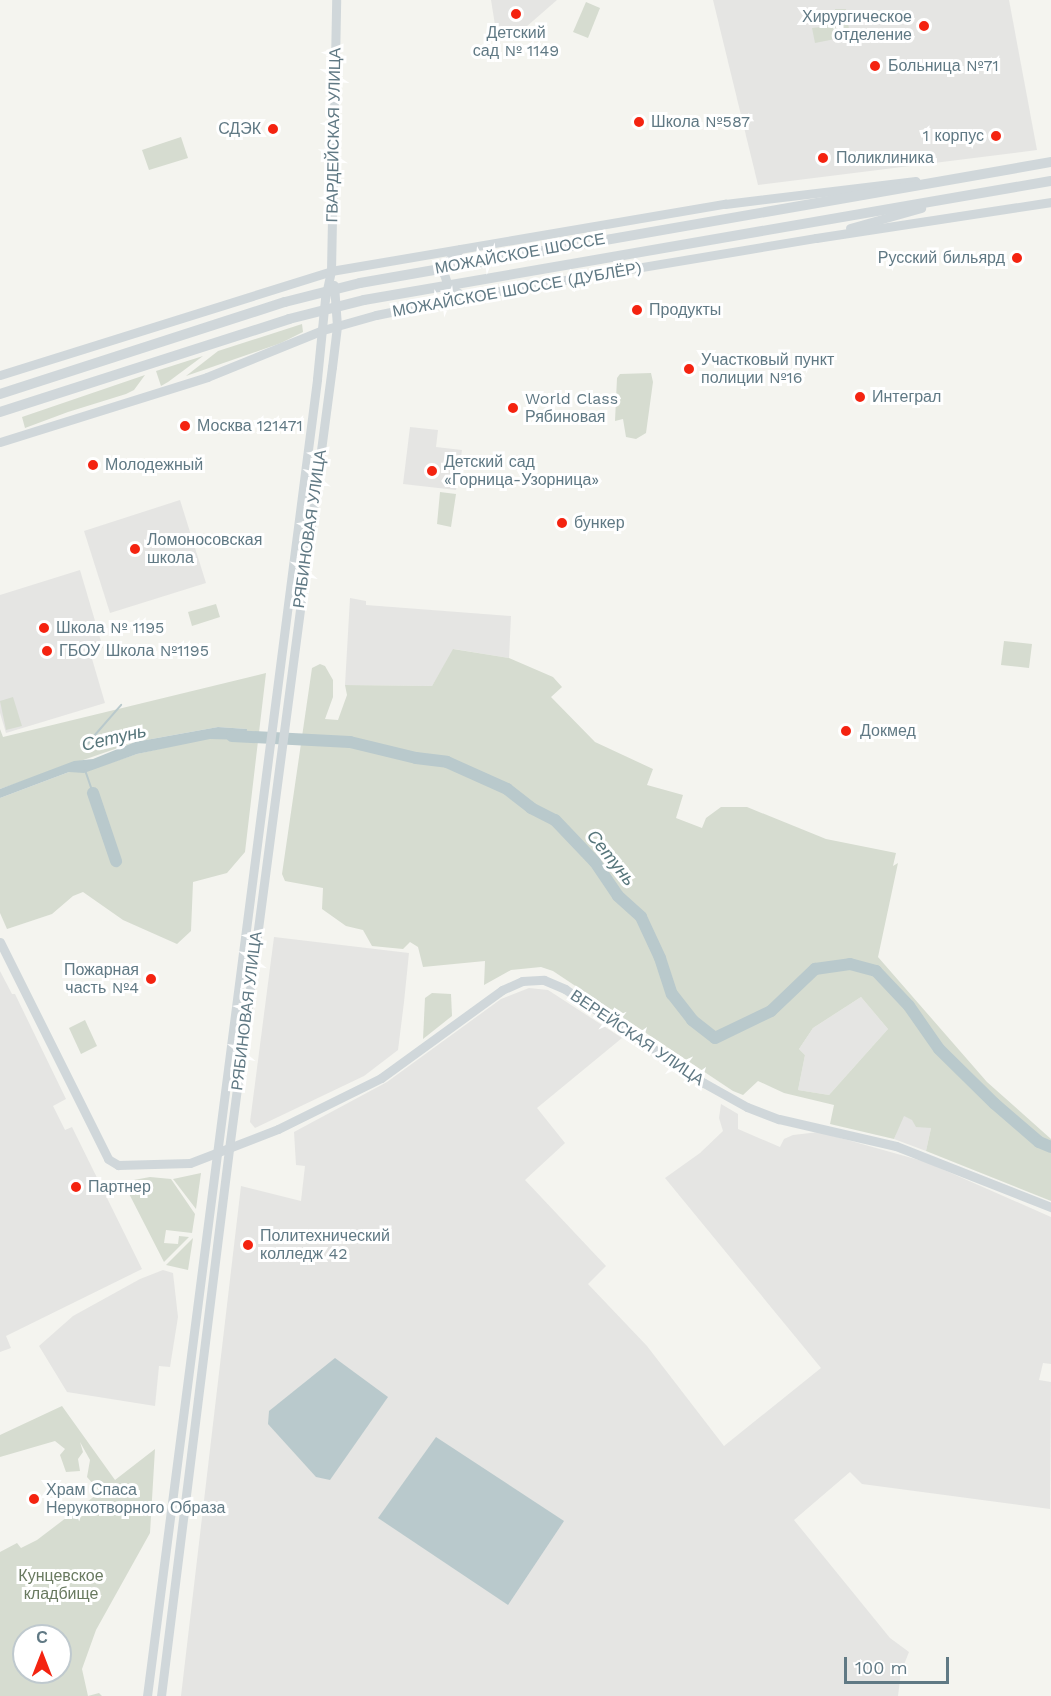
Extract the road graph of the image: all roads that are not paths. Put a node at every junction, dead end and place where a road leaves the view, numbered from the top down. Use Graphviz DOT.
graph roads {
  1 [pos="336,0"];
  2 [pos="1051,162"];
  3 [pos="957,178"];
  4 [pos="1051,181"];
  5 [pos="959,197"];
  6 [pos="1051,202"];
  7 [pos="816,238"];
  8 [pos="462,247"];
  9 [pos="331,271"];
  10 [pos="469,296"];
  11 [pos="337,326"];
  12 [pos="323,330"];
  13 [pos="0,375"];
  14 [pos="0,394"];
  15 [pos="0,412"];
  16 [pos="0,442"];
  17 [pos="0,942"];
  18 [pos="229,1149"];
  19 [pos="218,1153"];
  20 [pos="1051,1208"];
  21 [pos="147,1696"];
  22 [pos="161,1696"];
  1 -- 9 [label="main road, ГВАРДЕЙСКАЯ УЛИЦА"];
  2 -- 3 [label="main road, МОЖАЙСКОЕ ШОССЕ"];
  3 -- 8 [label="main road"];
  3 -- 14 [label="main road, МОЖАЙСКОЕ ШОССЕ"];
  4 -- 5 [label="main road, МОЖАЙСКОЕ ШОССЕ"];
  5 -- 7 [label="main road"];
  5 -- 15 [label="main road, МОЖАЙСКОЕ ШОССЕ"];
  6 -- 7 [label="main road, МОЖАЙСКОЕ ШОССЕ (ДУБЛЁР)"];
  7 -- 10 [label="main road, МОЖАЙСКОЕ ШОССЕ (ДУБЛЁР)"];
  8 -- 9 [label="main road"];
  8 -- 10 [label="main road"];
  9 -- 11 [label="main road, РЯБИНОВАЯ УЛИЦА"];
  9 -- 12 [label="main road, РЯБИНОВАЯ УЛИЦА"];
  9 -- 13 [label="main road"];
  10 -- 11 [label="main road, МОЖАЙСКОЕ ШОССЕ (ДУБЛЁР)"];
  11 -- 12 [label="main road, МОЖАЙСКОЕ ШОССЕ (ДУБЛЁР)"];
  11 -- 18 [label="main road, РЯБИНОВАЯ УЛИЦА"];
  12 -- 16 [label="main road, МОЖАЙСКОЕ ШОССЕ (ДУБЛЁР)"];
  12 -- 19 [label="main road, РЯБИНОВАЯ УЛИЦА"];
  17 -- 19 [label="main road, ВЕРЕЙСКАЯ УЛИЦА"];
  18 -- 19 [label="main road, ВЕРЕЙСКАЯ УЛИЦА"];
  18 -- 20 [label="main road, ВЕРЕЙСКАЯ УЛИЦА"];
  18 -- 22 [label="main road, РЯБИНОВАЯ УЛИЦА"];
  19 -- 21 [label="main road, РЯБИНОВАЯ УЛИЦА"];
}
